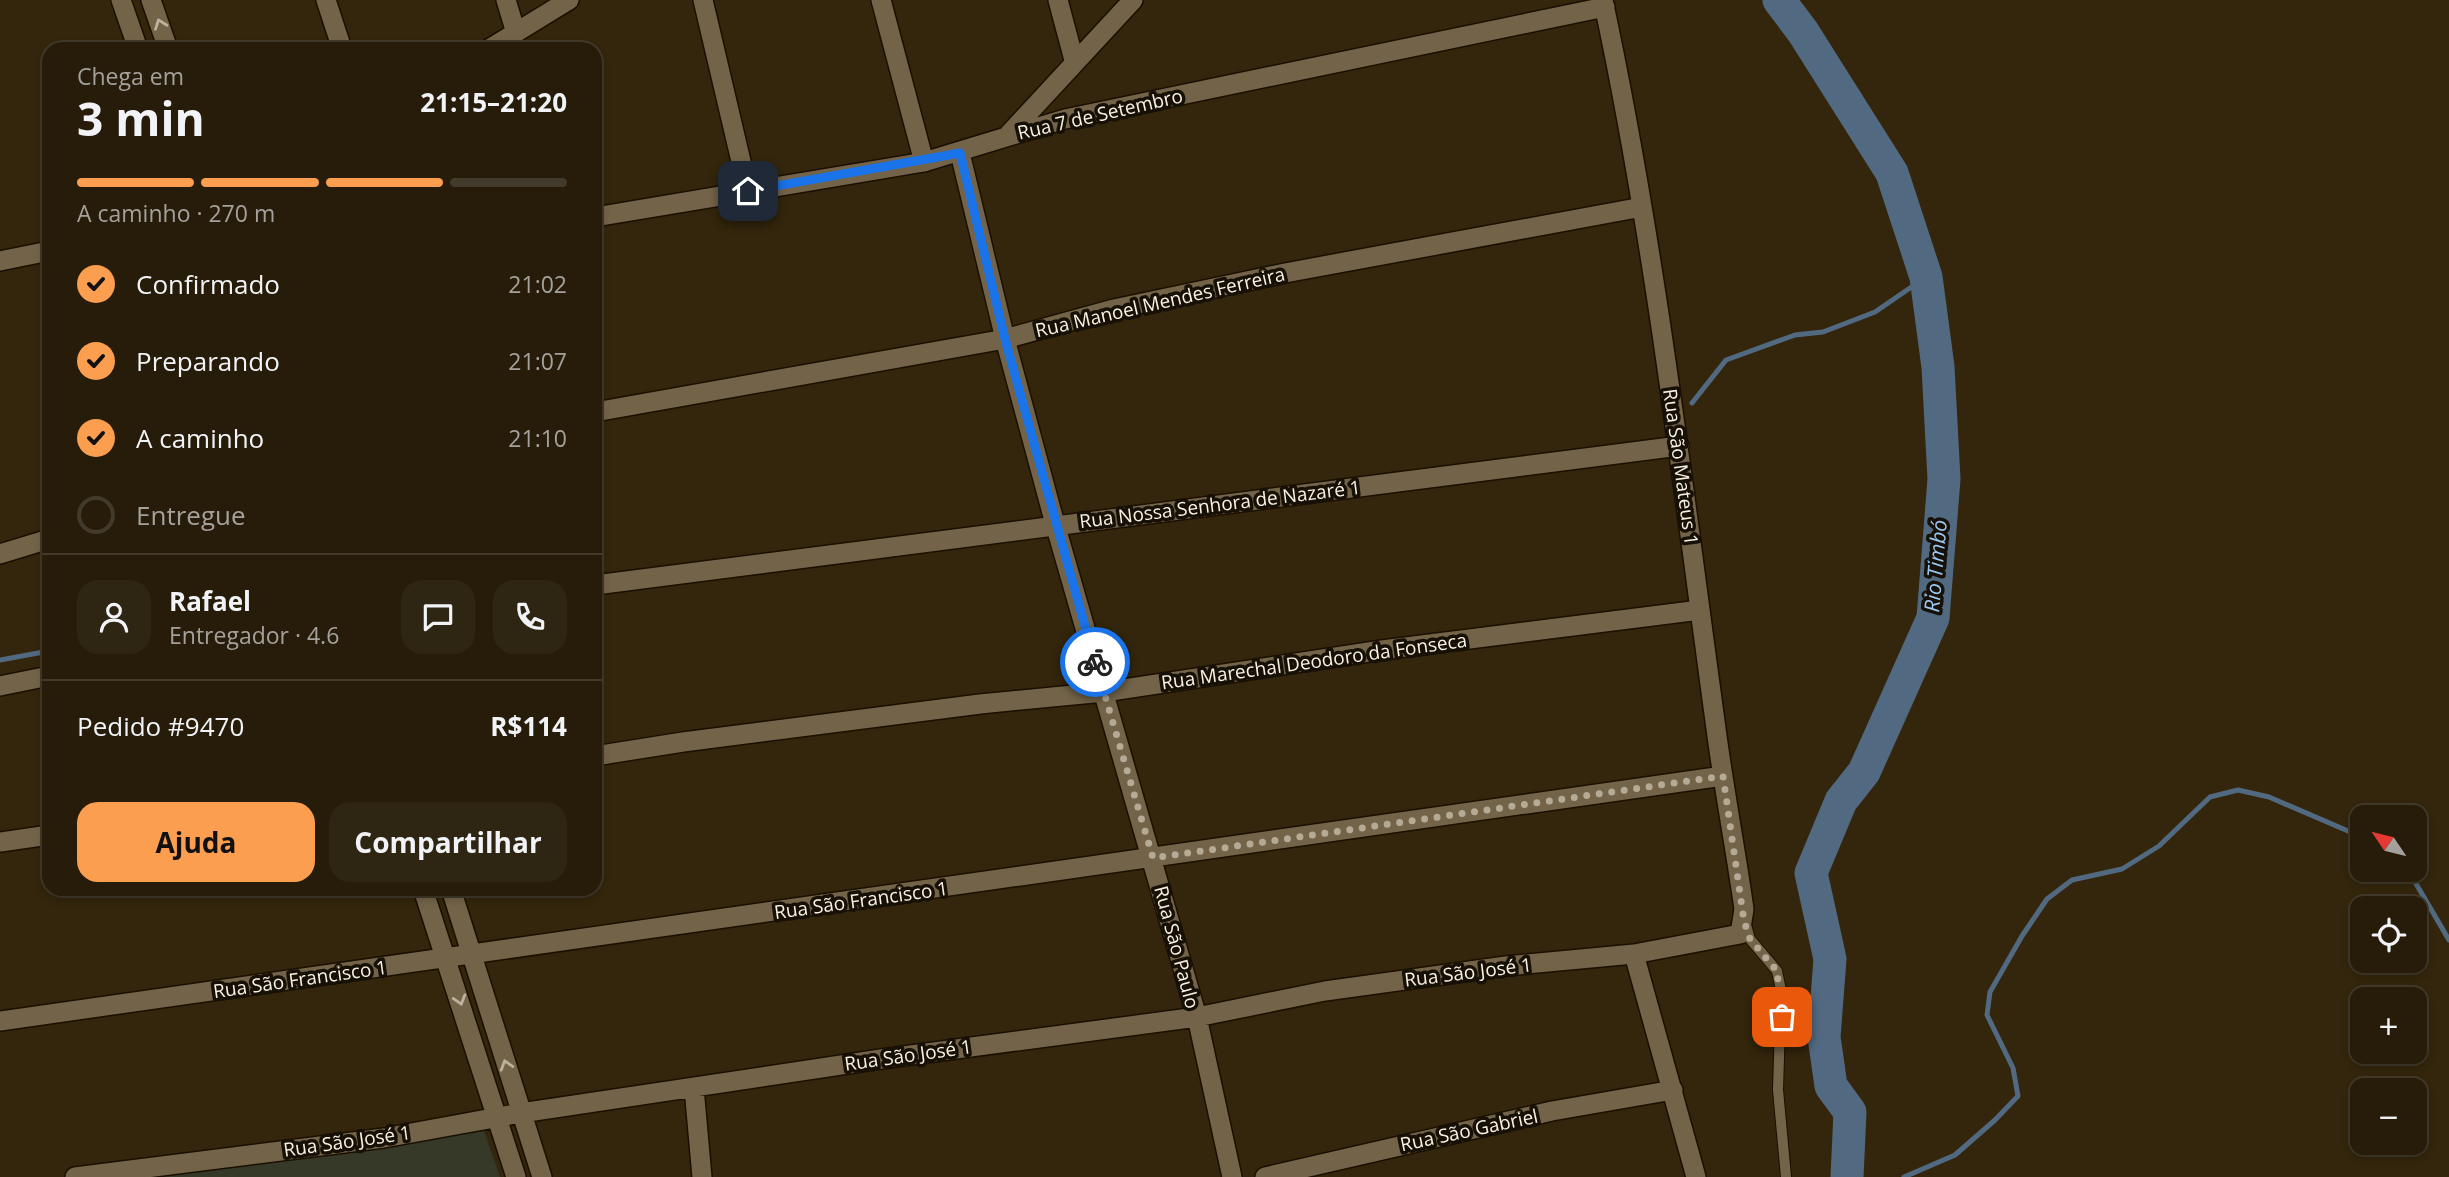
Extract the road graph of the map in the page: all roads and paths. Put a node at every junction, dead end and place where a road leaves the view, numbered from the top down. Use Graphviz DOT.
graph roads {
  1 [pos="121,0"];
  2 [pos="151,0"];
  3 [pos="326,0"];
  4 [pos="506,0"];
  5 [pos="569,0"];
  6 [pos="703,0"];
  7 [pos="881,0"];
  8 [pos="1058,0"];
  9 [pos="1133,0"];
  10 [pos="1604,4"];
  11 [pos="516,33"];
  12 [pos="136,42"];
  13 [pos="166,42"];
  14 [pos="340,42"];
  15 [pos="501,42"];
  16 [pos="1074,61"];
  17 [pos="1008,135"];
  18 [pos="960,153"];
  19 [pos="924,162"];
  20 [pos="748,191"];
  21 [pos="1642,207"];
  22 [pos="602,217"];
  23 [pos="42,252"];
  24 [pos="0,261"];
  25 [pos="1005,339"];
  26 [pos="602,411"];
  27 [pos="1679,446"];
  28 [pos="1055,524"];
  29 [pos="42,541"];
  30 [pos="0,554"];
  31 [pos="602,584"];
  32 [pos="1700,610"];
  33 [pos="42,677"];
  34 [pos="0,686"];
  35 [pos="1104,692"];
  36 [pos="602,755"];
  37 [pos="1723,776"];
  38 [pos="42,836"];
  39 [pos="0,842"];
  40 [pos="1153,858"];
  41 [pos="425,896"];
  42 [pos="453,896"];
  43 [pos="1742,928"];
  44 [pos="1634,954"];
  45 [pos="447,957"];
  46 [pos="471,957"];
  47 [pos="1197,1017"];
  48 [pos="0,1021"];
  49 [pos="694,1088"];
  50 [pos="1673,1090"];
  51 [pos="521,1113"];
  52 [pos="496,1117"];
  53 [pos="75,1177"];
  54 [pos="516,1177"];
  55 [pos="542,1177"];
  56 [pos="702,1177"];
  57 [pos="1232,1177"];
  58 [pos="1265,1177"];
  59 [pos="1696,1177"];
  60 [pos="1786,1177"];
  1 -- 12 [label="street"];
  13 -- 2 [label="street, one-way"];
  3 -- 14 [label="street"];
  4 -- 11 [label="street"];
  5 -- 11 [label="street"];
  6 -- 20 [label="street"];
  7 -- 19 [label="street"];
  8 -- 16 [label="street"];
  9 -- 16 [label="street"];
  10 -- 17 [label="street, Rua 7 de Setembro"];
  10 -- 21 [label="street, Rua São Mateus 1"];
  11 -- 15 [label="street"];
  16 -- 17 [label="street"];
  17 -- 18 [label="street, Rua 7 de Setembro"];
  18 -- 19 [label="street, Rua 7 de Setembro"];
  18 -- 25 [label="street, Rua São Paulo"];
  19 -- 20 [label="street, Rua 7 de Setembro"];
  20 -- 22 [label="street, Rua 7 de Setembro"];
  21 -- 25 [label="street, Rua Manoel Mendes Ferreira"];
  21 -- 27 [label="street, Rua São Mateus 1"];
  23 -- 24 [label="street"];
  25 -- 26 [label="street, Rua Manoel Mendes Ferreira"];
  25 -- 28 [label="street, Rua São Paulo"];
  27 -- 28 [label="street, Rua Nossa Senhora de Nazaré 1"];
  27 -- 32 [label="street, Rua São Mateus 1"];
  28 -- 31 [label="street, Rua Nossa Senhora de Nazaré 1"];
  28 -- 35 [label="street, Rua São Paulo"];
  29 -- 30 [label="street"];
  32 -- 35 [label="street, Rua Marechal Deodoro da Fonseca"];
  32 -- 37 [label="street, Rua São Mateus 1"];
  33 -- 34 [label="street"];
  35 -- 36 [label="street, Rua Marechal Deodoro da Fonseca"];
  35 -- 40 [label="street, Rua São Paulo"];
  37 -- 40 [label="street, Rua São Francisco 1"];
  37 -- 43 [label="street, Rua São Mateus 1"];
  38 -- 39 [label="street"];
  40 -- 46 [label="street, Rua São Francisco 1"];
  40 -- 47 [label="street, Rua São Paulo"];
  41 -- 45 [label="street"];
  42 -- 46 [label="street"];
  43 -- 44 [label="street, Rua São José 1"];
  43 -- 60 [label="lane"];
  44 -- 47 [label="street, Rua São José 1"];
  44 -- 50 [label="street"];
  45 -- 46 [label="street, Rua São Francisco 1"];
  45 -- 48 [label="street, Rua São Francisco 1"];
  45 -- 52 [label="street, one-way"];
  51 -- 46 [label="street, one-way"];
  47 -- 49 [label="street, Rua São José 1"];
  47 -- 57 [label="street, Rua São Paulo"];
  49 -- 51 [label="street, Rua São José 1"];
  49 -- 56 [label="street"];
  50 -- 58 [label="street, Rua São Gabriel"];
  50 -- 59 [label="street"];
  51 -- 52 [label="street, Rua São José 1"];
  51 -- 55 [label="street"];
  52 -- 53 [label="street, Rua São José 1"];
  52 -- 54 [label="street"];
}
